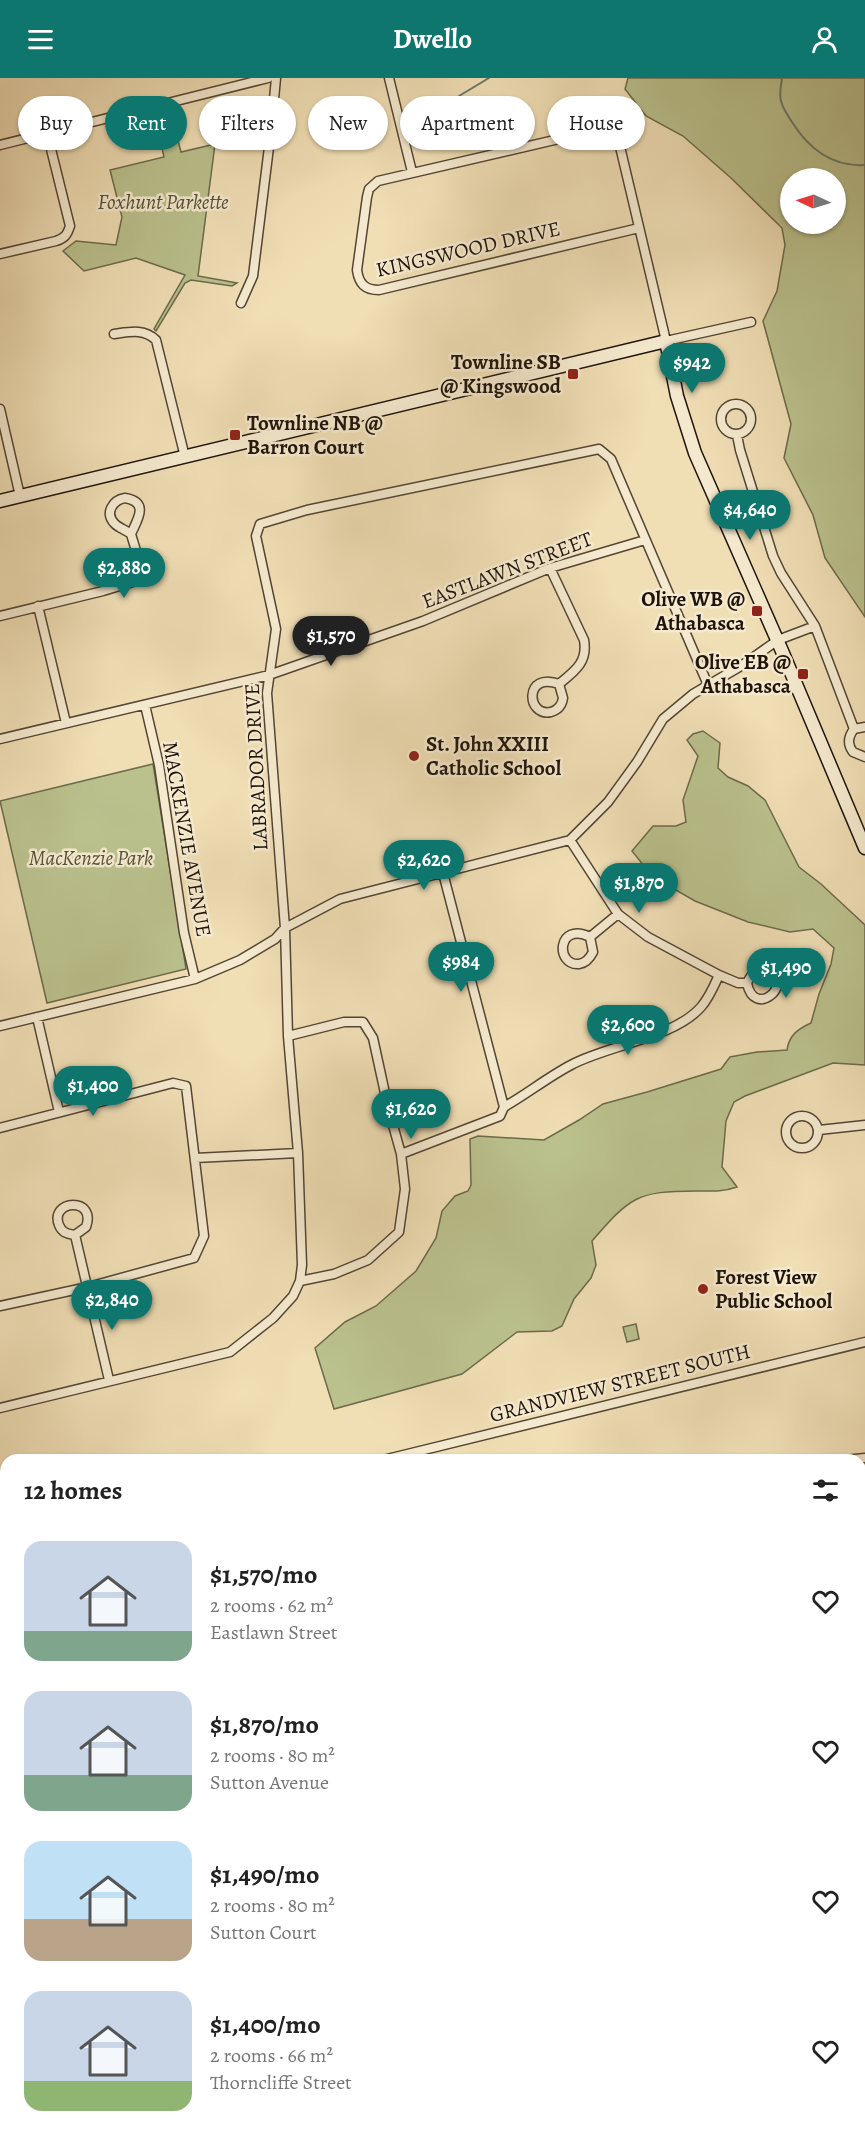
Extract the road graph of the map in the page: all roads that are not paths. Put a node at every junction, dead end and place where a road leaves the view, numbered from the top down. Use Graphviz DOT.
graph roads {
  1 [pos="268,78"];
  2 [pos="276,78"];
  3 [pos="389,78"];
  4 [pos="93,122"];
  5 [pos="18,141"];
  6 [pos="0,146"];
  7 [pos="51,150"];
  8 [pos="412,172"];
  9 [pos="639,228"];
  10 [pos="0,254"];
  11 [pos="241,303"];
  12 [pos="752,322"];
  13 [pos="114,333"];
  14 [pos="666,341"];
  15 [pos="0,409"];
  16 [pos="737,435"];
  17 [pos="185,457"];
  18 [pos="20,496"];
  19 [pos="0,501"];
  20 [pos="131,534"];
  21 [pos="645,540"];
  22 [pos="550,568"];
  23 [pos="38,606"];
  24 [pos="0,616"];
  25 [pos="815,626"];
  26 [pos="778,640"];
  27 [pos="268,675"];
  28 [pos="559,684"];
  29 [pos="708,686"];
  30 [pos="145,705"];
  31 [pos="66,723"];
  32 [pos="865,727"];
  33 [pos="854,729"];
  34 [pos="0,739"];
  35 [pos="865,757"];
  36 [pos="570,840"];
  37 [pos="865,848"];
  38 [pos="443,873"];
  39 [pos="618,914"];
  40 [pos="285,928"];
  41 [pos="590,937"];
  42 [pos="719,975"];
  43 [pos="195,979"];
  44 [pos="747,983"];
  45 [pos="37,1017"];
  46 [pos="0,1026"];
  47 [pos="288,1036"];
  48 [pos="504,1107"];
  49 [pos="59,1112"];
  50 [pos="865,1125"];
  51 [pos="0,1128"];
  52 [pos="819,1130"];
  53 [pos="298,1153"];
  54 [pos="401,1154"];
  55 [pos="195,1158"];
  56 [pos="75,1235"];
  57 [pos="300,1281"];
  58 [pos="88,1287"];
  59 [pos="0,1306"];
  60 [pos="865,1342"];
  61 [pos="109,1380"];
  62 [pos="0,1408"];
  63 [pos="408,1454"];
  1 -- 4 [label="street"];
  2 -- 11 [label="street"];
  3 -- 8 [label="street"];
  5 -- 6 [label="street"];
  7 -- 10 [label="street"];
  8 -- 9 [label="street, KINGSWOOD DRIVE"];
  8 -- 9 [label="street, KINGSWOOD DRIVE"];
  9 -- 14 [label="street, KINGSWOOD DRIVE"];
  12 -- 14 [label="street"];
  13 -- 17 [label="street"];
  14 -- 17 [label="main road"];
  14 -- 26 [label="main road"];
  15 -- 18 [label="street"];
  16 -- 25 [label="street"];
  17 -- 18 [label="main road"];
  18 -- 19 [label="main road"];
  20 -- 23 [label="street"];
  21 -- 22 [label="street, EASTLAWN STREET"];
  21 -- 27 [label="street, LABRADOR DRIVE"];
  21 -- 29 [label="street, LABRADOR DRIVE"];
  22 -- 27 [label="street, EASTLAWN STREET"];
  22 -- 28 [label="street"];
  23 -- 24 [label="street"];
  23 -- 31 [label="street"];
  25 -- 26 [label="street"];
  25 -- 33 [label="street"];
  26 -- 29 [label="street"];
  26 -- 37 [label="main road"];
  27 -- 30 [label="street, EASTLAWN STREET"];
  27 -- 40 [label="street, LABRADOR DRIVE"];
  29 -- 36 [label="street"];
  30 -- 31 [label="street, EASTLAWN STREET"];
  30 -- 43 [label="street, MACKENZIE AVENUE"];
  31 -- 34 [label="street, EASTLAWN STREET"];
  32 -- 33 [label="street"];
  33 -- 35 [label="street"];
  36 -- 38 [label="street"];
  36 -- 39 [label="street"];
  38 -- 40 [label="street"];
  38 -- 48 [label="street"];
  39 -- 41 [label="street"];
  39 -- 42 [label="street"];
  40 -- 43 [label="street"];
  40 -- 47 [label="street, LABRADOR DRIVE"];
  42 -- 44 [label="street"];
  42 -- 48 [label="street"];
  43 -- 45 [label="street"];
  45 -- 46 [label="street"];
  45 -- 49 [label="street"];
  47 -- 53 [label="street, LABRADOR DRIVE"];
  47 -- 54 [label="street"];
  48 -- 54 [label="street"];
  49 -- 51 [label="street"];
  49 -- 55 [label="street"];
  50 -- 52 [label="street"];
  53 -- 55 [label="street"];
  53 -- 57 [label="street, LABRADOR DRIVE"];
  54 -- 57 [label="street"];
  55 -- 58 [label="street"];
  56 -- 58 [label="street"];
  57 -- 61 [label="street, LABRADOR DRIVE"];
  58 -- 59 [label="street"];
  58 -- 61 [label="street"];
  60 -- 63 [label="street, GRANDVIEW STREET SOUTH"];
  61 -- 62 [label="street, LABRADOR DRIVE"];
}
